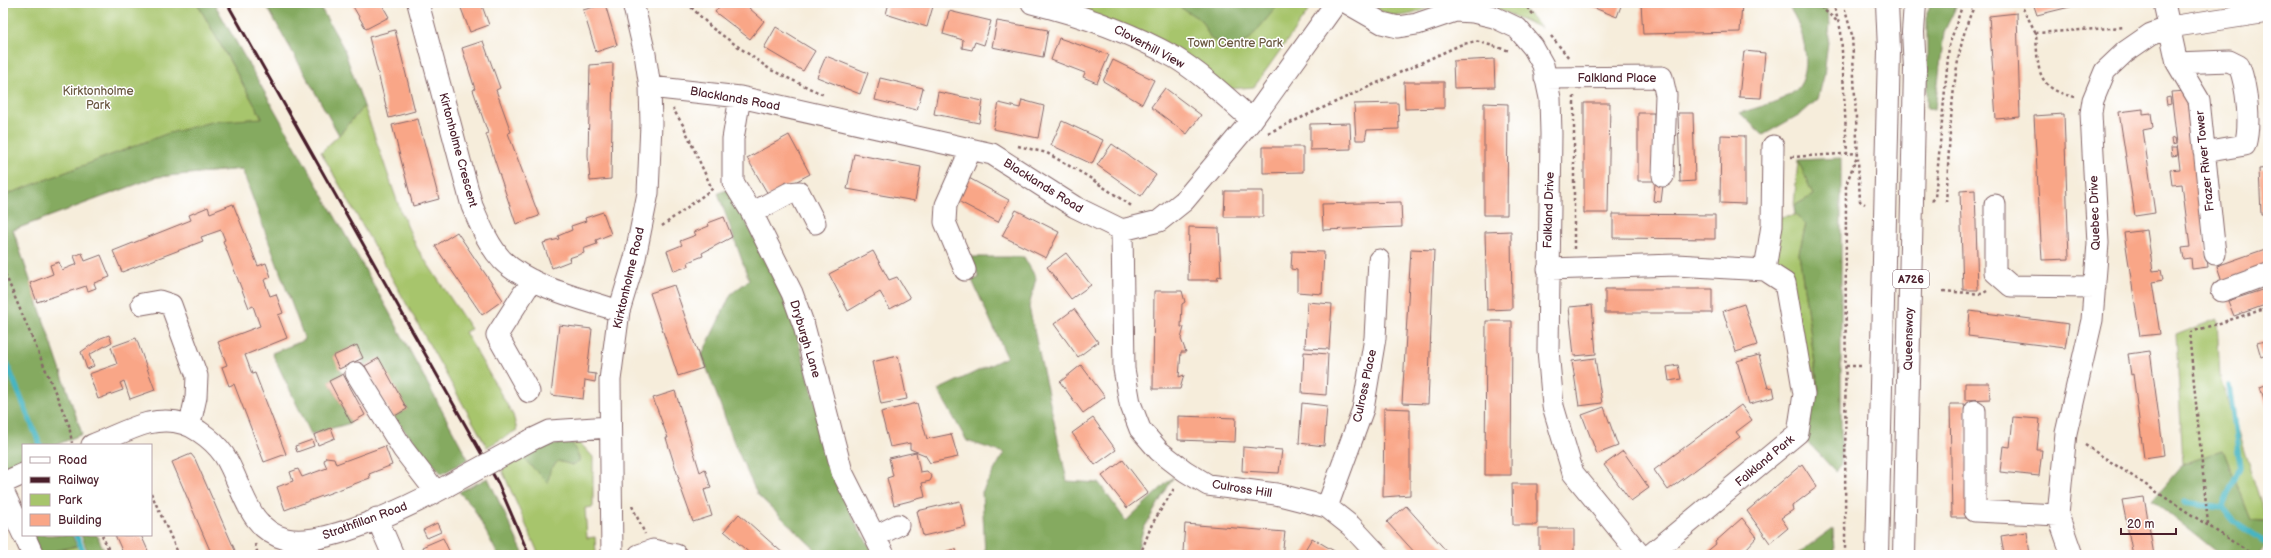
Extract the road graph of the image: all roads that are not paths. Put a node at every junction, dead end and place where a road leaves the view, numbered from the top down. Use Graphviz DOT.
graph roads {
  1 [pos="418,3"];
  2 [pos="633,3"];
  3 [pos="1032,3"];
  4 [pos="1336,3"];
  5 [pos="1347,3"];
  6 [pos="1887,3"];
  7 [pos="1915,3"];
  8 [pos="2164,3"];
  9 [pos="2268,12"];
  10 [pos="2161,30"];
  11 [pos="2177,63"];
  12 [pos="1544,72"];
  13 [pos="655,87"];
  14 [pos="740,98"];
  15 [pos="1252,120"];
  16 [pos="971,149"];
  17 [pos="1773,152"];
  18 [pos="2204,152"];
  19 [pos="1663,176"];
  20 [pos="1995,205"];
  21 [pos="752,213"];
  22 [pos="815,223"];
  23 [pos="1122,230"];
  24 [pos="2215,254"];
  25 [pos="1379,260"];
  26 [pos="1548,269"];
  27 [pos="965,270"];
  28 [pos="1765,270"];
  29 [pos="2268,274"];
  30 [pos="532,280"];
  31 [pos="2095,287"];
  32 [pos="2222,290"];
  33 [pos="142,304"];
  34 [pos="619,310"];
  35 [pos="356,373"];
  36 [pos="529,392"];
  37 [pos="1975,410"];
  38 [pos="190,424"];
  39 [pos="610,427"];
  40 [pos="95,444"];
  41 [pos="442,489"];
  42 [pos="3,491"];
  43 [pos="1327,507"];
  44 [pos="2058,515"];
  45 [pos="378,518"];
  46 [pos="898,525"];
  47 [pos="22,532"];
  48 [pos="24,536"];
  49 [pos="876,536"];
  50 [pos="646,553"];
  51 [pos="33,555"];
  52 [pos="393,555"];
  53 [pos="612,555"];
  54 [pos="676,555"];
  55 [pos="884,555"];
  56 [pos="1378,555"];
  57 [pos="1640,555"];
  58 [pos="1650,555"];
  59 [pos="1877,555"];
  60 [pos="1904,555"];
  61 [pos="2072,555"];
  1 -- 30 [label="street, Kirtonholme Crescent"];
  2 -- 13 [label="street, Kirktonholme Road"];
  3 -- 15 [label="street, Cloverhill View"];
  4 -- 15 [label="street"];
  5 -- 12 [label="street, Falkland Drive"];
  6 -- 59 [label="highway, A726"];
  7 -- 60 [label="highway, Queensway / A726"];
  8 -- 10 [label="street, Frazer River Tower"];
  9 -- 10 [label="street, Quebec Drive"];
  10 -- 11 [label="street, Frazer River Tower"];
  10 -- 31 [label="street, Quebec Drive"];
  11 -- 18 [label="street, Frazer River Tower"];
  11 -- 18 [label="street"];
  12 -- 19 [label="street, Falkland Place"];
  12 -- 26 [label="street, Falkland Drive"];
  13 -- 14 [label="street, Blacklands Road"];
  13 -- 34 [label="street, Kirktonholme Road"];
  14 -- 16 [label="street, Blacklands Road"];
  14 -- 21 [label="street, Dryburgh Lane"];
  15 -- 23 [label="street"];
  16 -- 23 [label="street, Blacklands Road"];
  16 -- 27 [label="street"];
  17 -- 28 [label="street"];
  18 -- 24 [label="street, Frazer River Tower"];
  20 -- 31 [label="street"];
  21 -- 22 [label="street"];
  21 -- 49 [label="street, Dryburgh Lane"];
  23 -- 43 [label="street, Culross Hill"];
  25 -- 43 [label="street, Culross Place"];
  26 -- 28 [label="street, Falkland Park"];
  26 -- 57 [label="street, Falkland Drive"];
  28 -- 58 [label="street, Falkland Park"];
  29 -- 32 [label="street"];
  30 -- 34 [label="street, Kirtonholme Crescent"];
  30 -- 36 [label="street"];
  31 -- 44 [label="street, Quebec Drive"];
  33 -- 38 [label="street"];
  34 -- 39 [label="street, Kirktonholme Road"];
  35 -- 41 [label="street"];
  37 -- 44 [label="street"];
  38 -- 40 [label="street, Strathfillan Road"];
  38 -- 45 [label="street, Strathfillan Road"];
  39 -- 41 [label="street, Strathfillan Road, bridge"];
  39 -- 53 [label="street, Kirktonholme Road"];
  41 -- 45 [label="street, Strathfillan Road"];
  42 -- 47 [label="street"];
  43 -- 56 [label="street, Culross Hill"];
  44 -- 61 [label="street, Quebec Drive"];
  45 -- 52 [label="street"];
  46 -- 49 [label="street"];
  48 -- 51 [label="street"];
  49 -- 55 [label="street, Dryburgh Lane"];
  50 -- 54 [label="street"];
}
